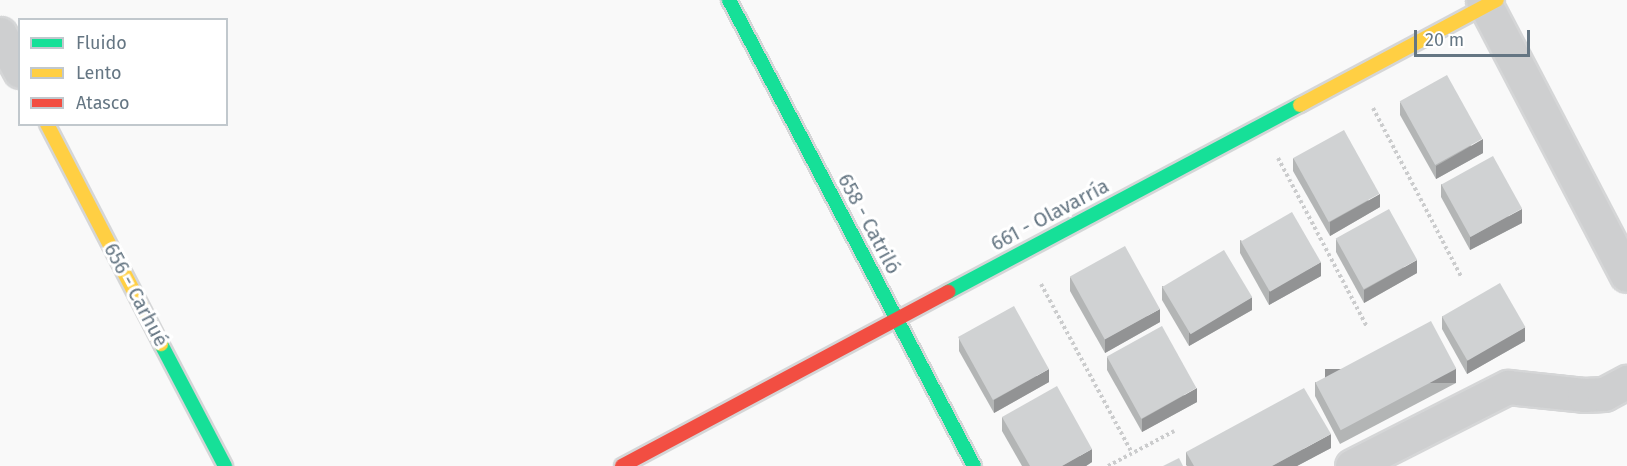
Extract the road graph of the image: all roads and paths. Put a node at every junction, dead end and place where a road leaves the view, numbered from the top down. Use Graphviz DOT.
graph roads {
  1 [pos="729,0"];
  2 [pos="1489,2"];
  3 [pos="0,34"];
  4 [pos="18,67"];
  5 [pos="1356,75"];
  6 [pos="1261,125"];
  7 [pos="48,126"];
  8 [pos="1024,252"];
  9 [pos="1627,275"];
  10 [pos="1461,276"];
  11 [pos="897,318"];
  12 [pos="1367,327"];
  13 [pos="1627,382"];
  14 [pos="1174,431"];
  15 [pos="1132,453"];
  16 [pos="225,466"];
  17 [pos="622,466"];
  18 [pos="974,466"];
  19 [pos="1108,466"];
  20 [pos="1353,466"];
  1 -- 11 [label="street, 658 - Catriló"];
  2 -- 5 [label="street, 661 - Olavarría"];
  2 -- 9 [label="street"];
  3 -- 4 [label="street"];
  5 -- 6 [label="street, 661 - Olavarría"];
  5 -- 10 [label="path"];
  6 -- 8 [label="street, 661 - Olavarría"];
  6 -- 12 [label="path"];
  7 -- 16 [label="street, 656 - Carhué"];
  8 -- 11 [label="street, 661 - Olavarría"];
  8 -- 15 [label="path"];
  11 -- 17 [label="street, 661 - Olavarría"];
  11 -- 18 [label="street, 658 - Catriló"];
  13 -- 20 [label="street"];
  14 -- 15 [label="path"];
  15 -- 19 [label="path"];
}
